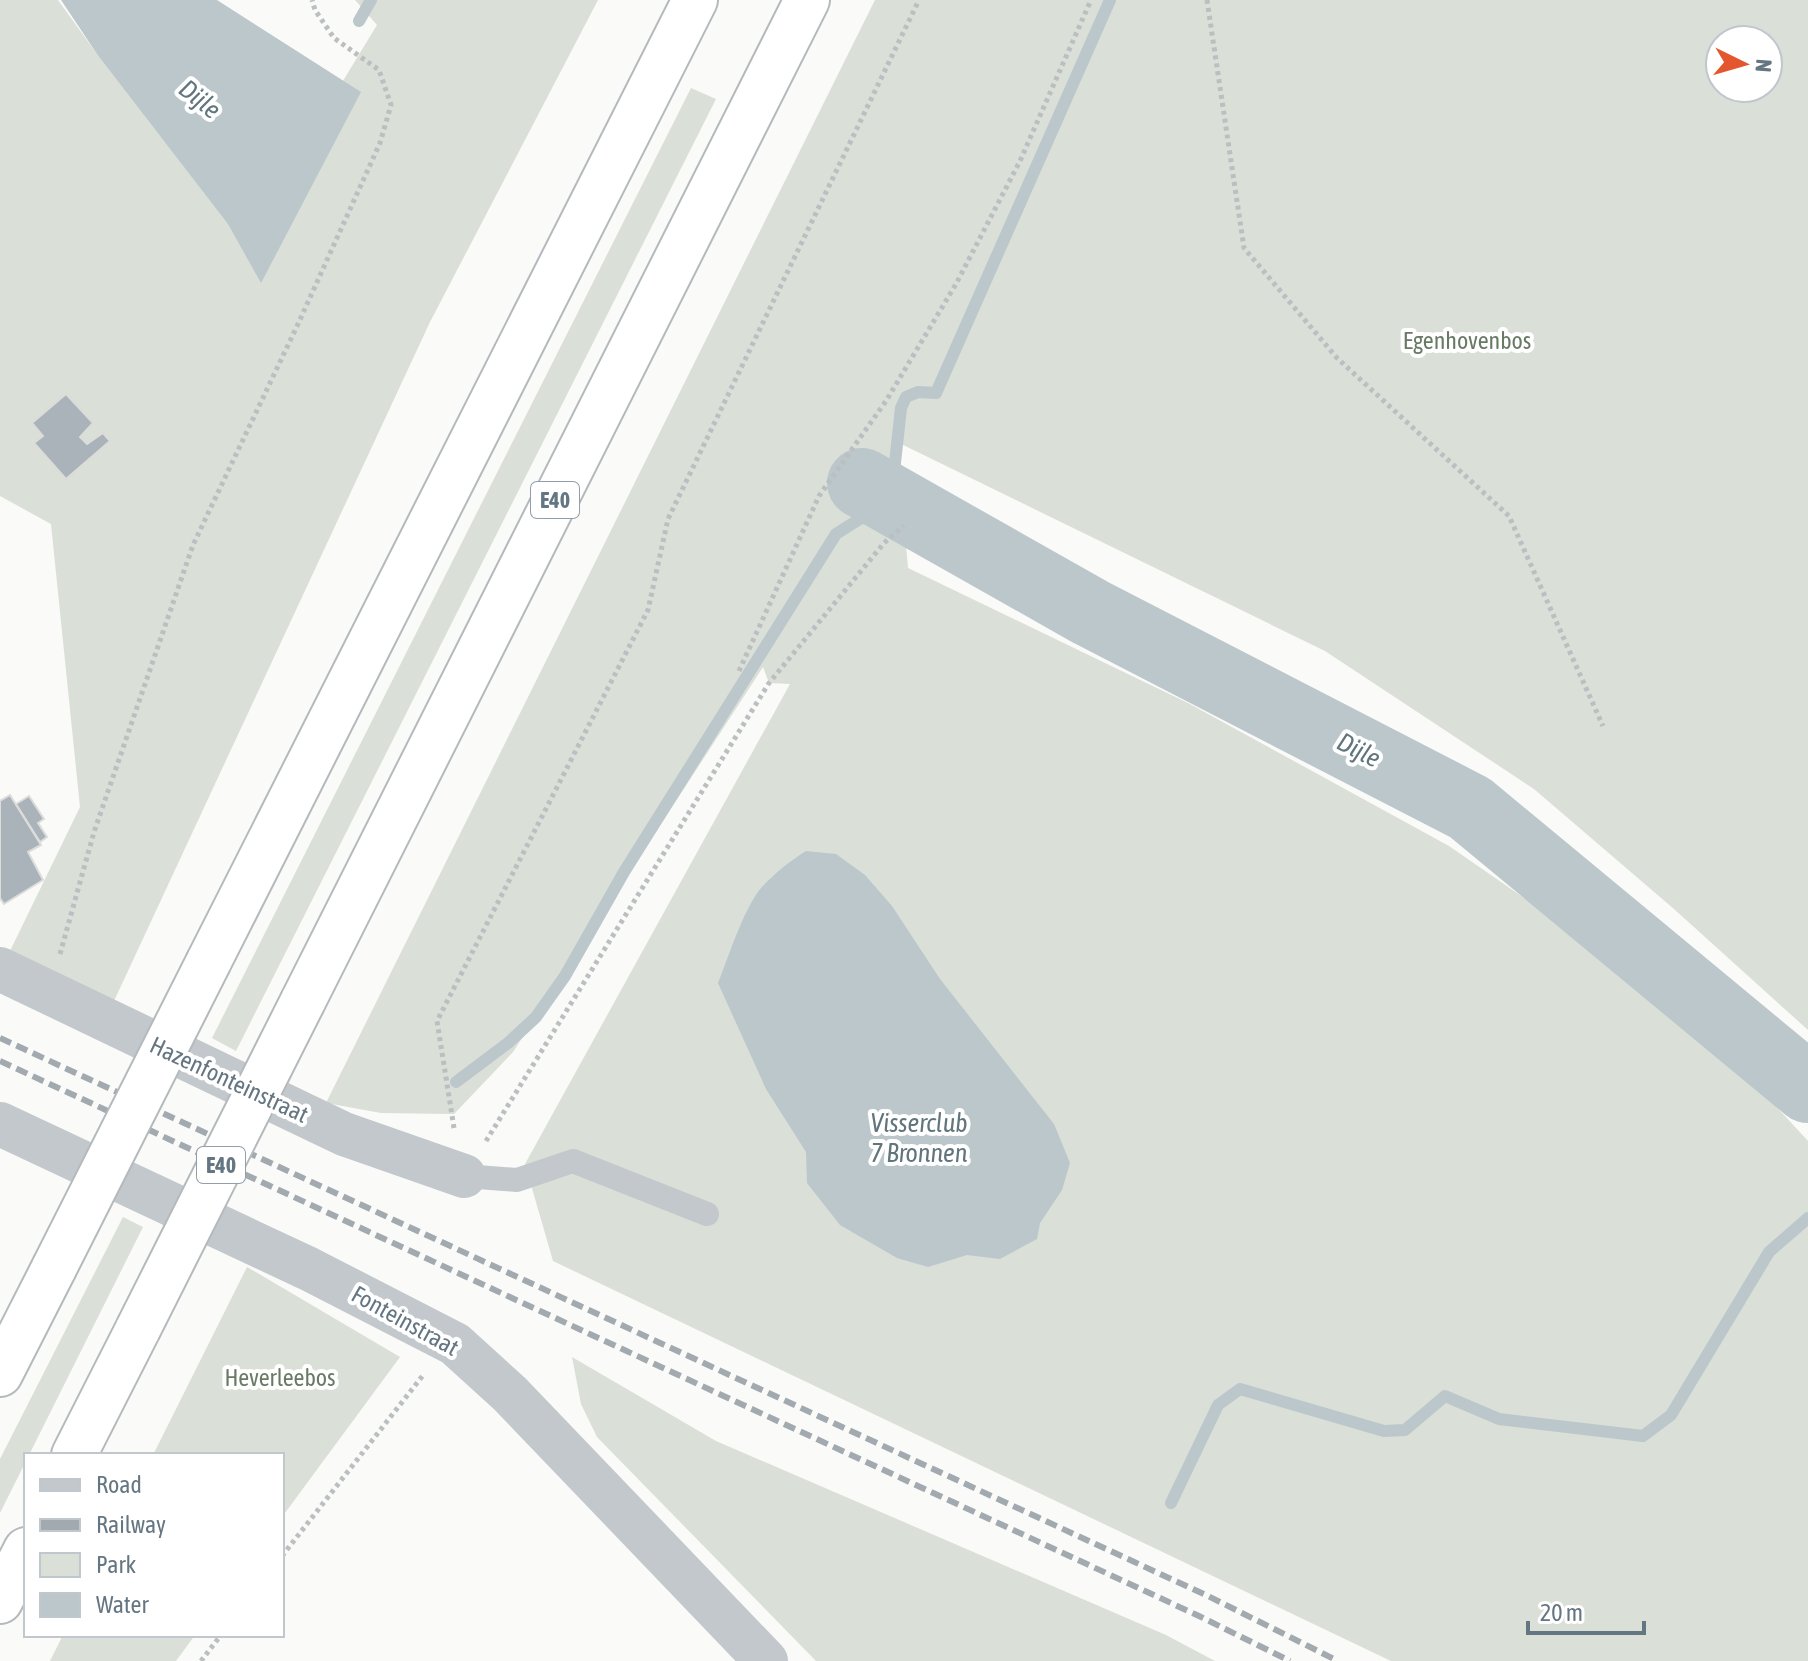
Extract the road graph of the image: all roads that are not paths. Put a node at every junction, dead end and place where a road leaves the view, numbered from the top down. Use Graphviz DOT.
graph roads {
  1 [pos="695,0"];
  2 [pos="807,0"];
  3 [pos="0,969"];
  4 [pos="0,1124"];
  5 [pos="464,1176"];
  6 [pos="707,1214"];
  7 [pos="0,1374"];
  8 [pos="75,1453"];
  9 [pos="24,1554"];
  10 [pos="0,1601"];
  11 [pos="766,1661"];
  1 -- 7 [label="highway, bridge"];
  2 -- 8 [label="highway, E40, bridge"];
  3 -- 5 [label="street, Hazenfonteinstraat"];
  4 -- 11 [label="street, Fonteinstraat"];
  5 -- 6 [label="lane"];
  9 -- 10 [label="highway"];
}
